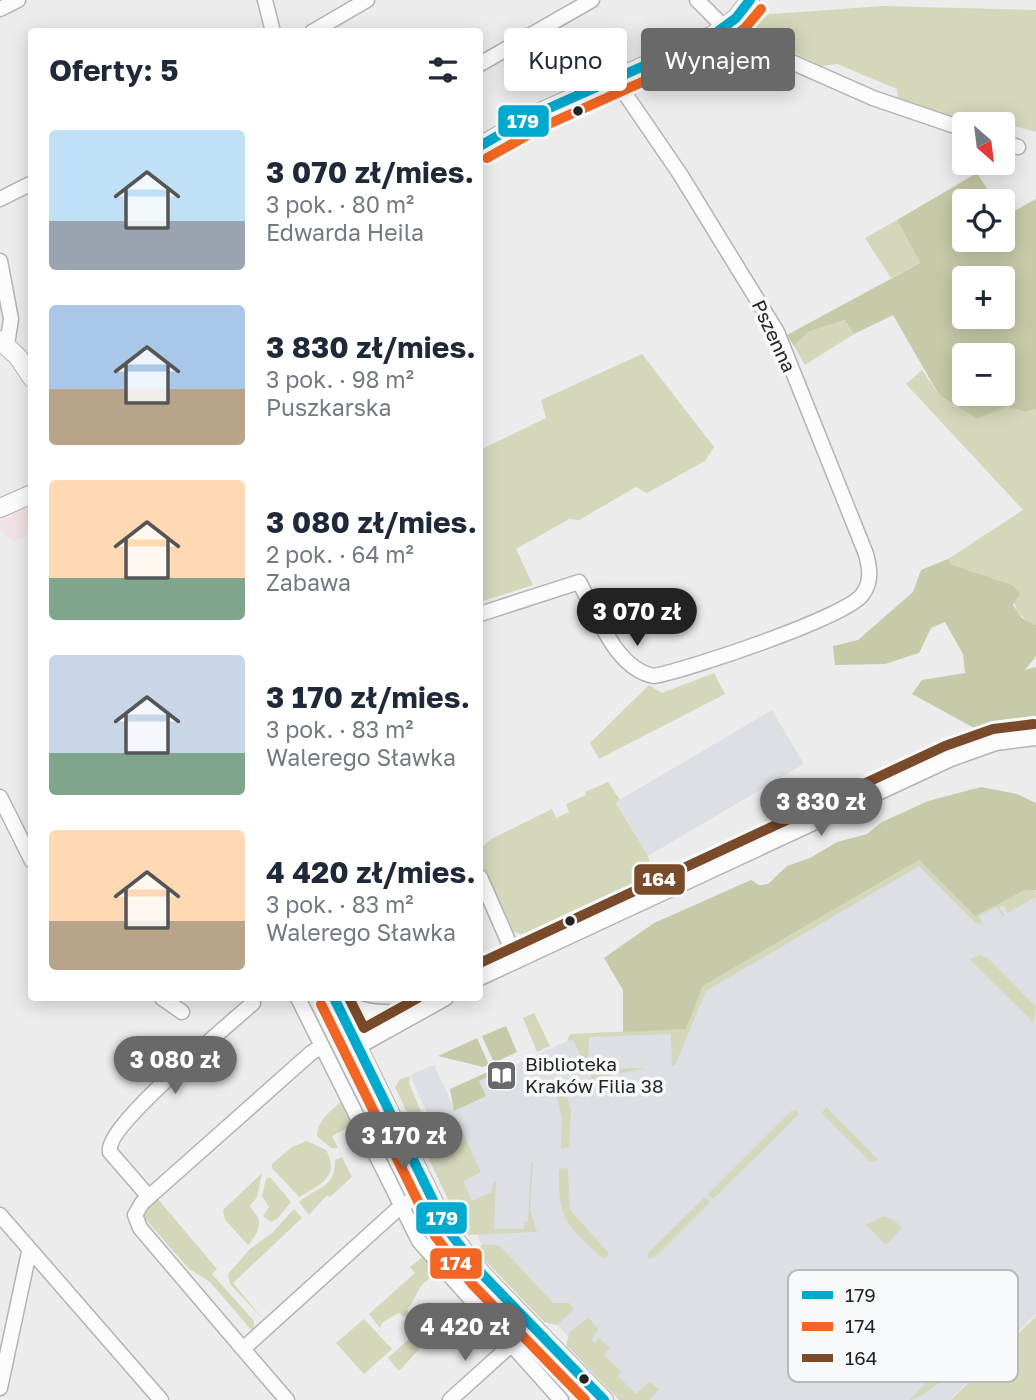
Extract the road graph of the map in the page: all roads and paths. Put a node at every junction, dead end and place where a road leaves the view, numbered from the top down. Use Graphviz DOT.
graph roads {
  1 [pos="18,0"];
  2 [pos="265,0"];
  3 [pos="367,0"];
  4 [pos="592,0"];
  5 [pos="697,0"];
  6 [pos="750,0"];
  7 [pos="0,9"];
  8 [pos="272,28"];
  9 [pos="319,28"];
  10 [pos="725,28"];
  11 [pos="483,62"];
  12 [pos="795,63"];
  13 [pos="588,91"];
  14 [pos="623,91"];
  15 [pos="952,125"];
  16 [pos="483,144"];
  17 [pos="1015,146"];
  18 [pos="1018,147"];
  19 [pos="28,185"];
  20 [pos="0,199"];
  21 [pos="0,261"];
  22 [pos="4,342"];
  23 [pos="28,373"];
  24 [pos="28,496"];
  25 [pos="0,508"];
  26 [pos="483,613"];
  27 [pos="1036,738"];
  28 [pos="0,797"];
  29 [pos="28,853"];
  30 [pos="483,884"];
  31 [pos="517,961"];
  32 [pos="483,977"];
  33 [pos="166,1001"];
  34 [pos="299,1001"];
  35 [pos="338,1001"];
  36 [pos="343,1001"];
  37 [pos="421,1001"];
  38 [pos="440,1001"];
  39 [pos="253,1003"];
  40 [pos="182,1012"];
  41 [pos="397,1012"];
  42 [pos="355,1042"];
  43 [pos="321,1047"];
  44 [pos="427,1192"];
  45 [pos="149,1197"];
  46 [pos="401,1206"];
  47 [pos="0,1215"];
  48 [pos="29,1252"];
  49 [pos="532,1326"];
  50 [pos="512,1344"];
  51 [pos="243,1349"];
  52 [pos="0,1388"];
  53 [pos="0,1396"];
  54 [pos="6,1400"];
  55 [pos="162,1400"];
  56 [pos="287,1400"];
  57 [pos="450,1400"];
  58 [pos="561,1400"];
  59 [pos="604,1400"];
  1 -- 7 [label="street"];
  2 -- 8 [label="street"];
  3 -- 9 [label="street"];
  4 -- 11 [label="street"];
  5 -- 10 [label="street"];
  6 -- 10 [label="street"];
  12 -- 15 [label="street"];
  13 -- 16 [label="street"];
  14 -- 26 [label="street, Pszenna"];
  17 -- 18 [label="street"];
  19 -- 20 [label="street"];
  21 -- 22 [label="street"];
  22 -- 23 [label="street"];
  24 -- 25 [label="street"];
  27 -- 31 [label="street"];
  28 -- 29 [label="street"];
  30 -- 31 [label="street"];
  31 -- 32 [label="street"];
  33 -- 40 [label="street"];
  34 -- 43 [label="street"];
  35 -- 42 [label="street"];
  36 -- 41 [label="street"];
  37 -- 41 [label="street"];
  38 -- 42 [label="street"];
  39 -- 45 [label="street"];
  41 -- 42 [label="street"];
  42 -- 44 [label="street"];
  43 -- 45 [label="street"];
  43 -- 46 [label="street"];
  44 -- 46 [label="street"];
  44 -- 49 [label="street"];
  45 -- 51 [label="street"];
  46 -- 50 [label="street"];
  46 -- 51 [label="street"];
  47 -- 48 [label="street"];
  48 -- 52 [label="street"];
  48 -- 55 [label="street"];
  49 -- 50 [label="street"];
  49 -- 59 [label="street"];
  50 -- 57 [label="street"];
  50 -- 58 [label="street"];
  51 -- 56 [label="street"];
  53 -- 54 [label="street"];
}
